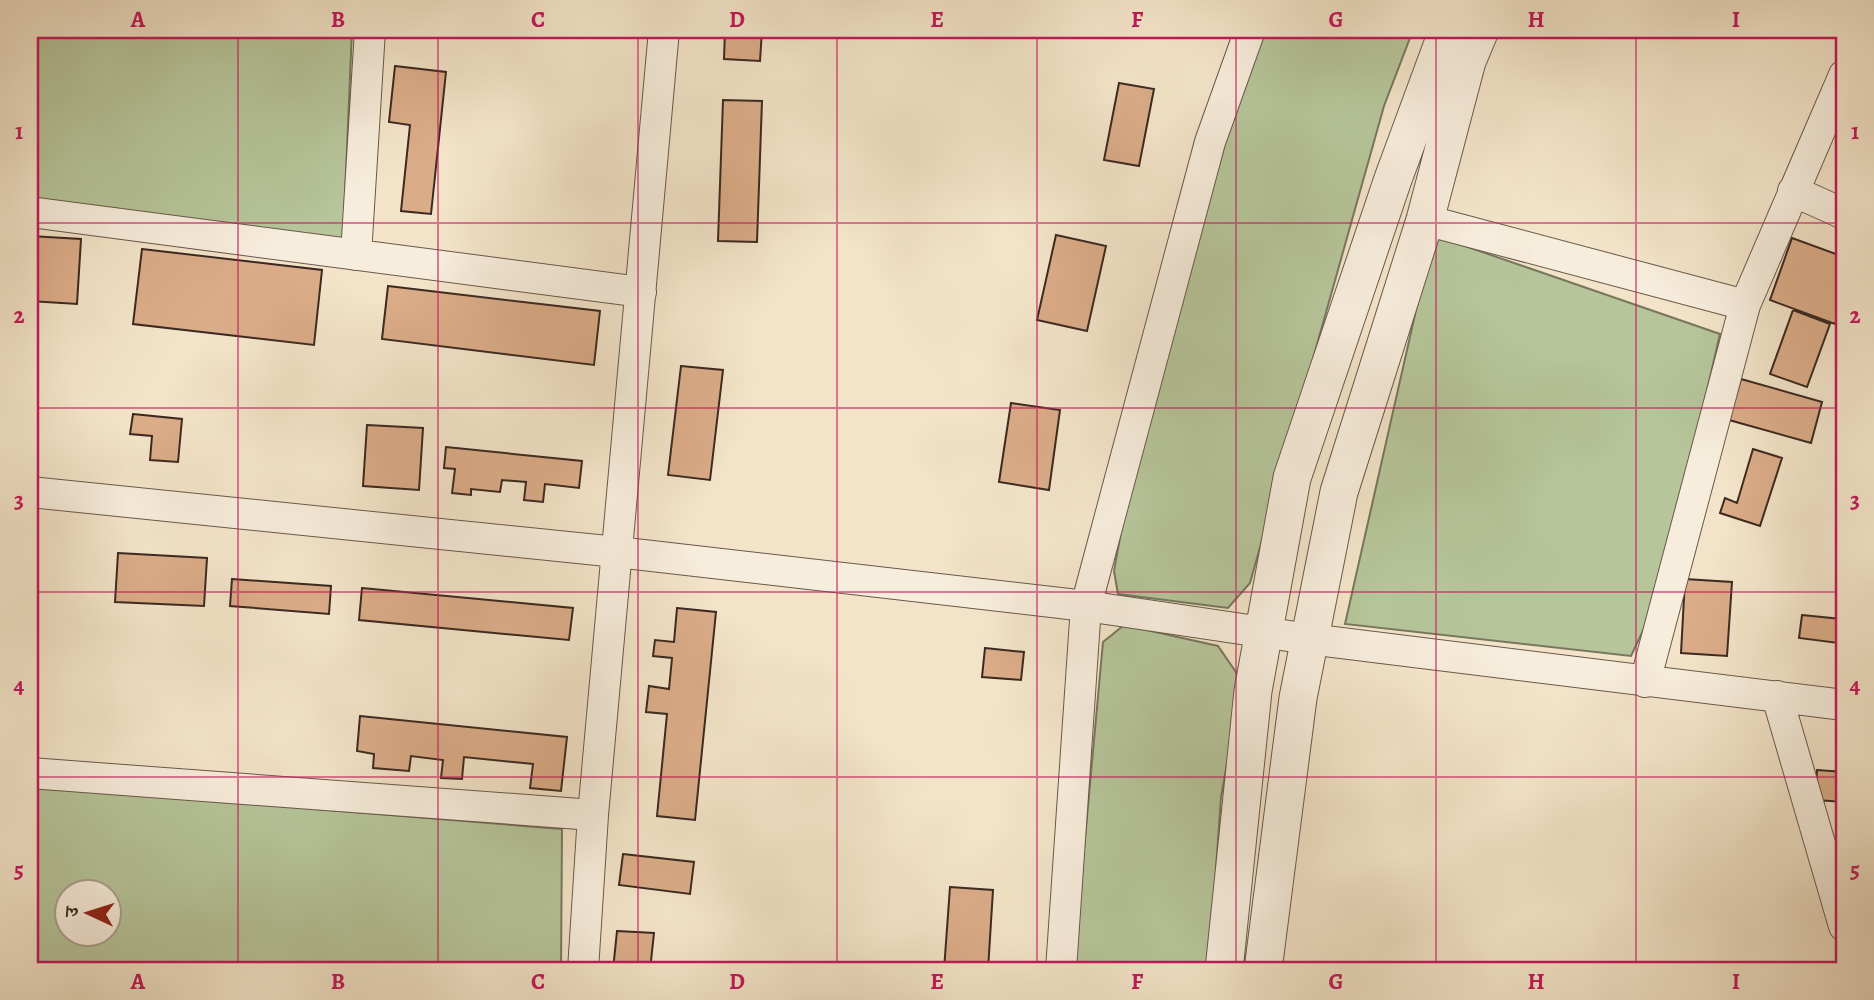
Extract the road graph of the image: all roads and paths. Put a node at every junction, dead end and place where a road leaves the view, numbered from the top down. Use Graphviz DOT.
graph roads {
  1 [pos="370,30"];
  2 [pos="664,30"];
  3 [pos="1250,30"];
  4 [pos="1448,30"];
  5 [pos="1480,30"];
  6 [pos="1844,75"];
  7 [pos="1793,191"];
  8 [pos="30,212"];
  9 [pos="1844,214"];
  10 [pos="1425,220"];
  11 [pos="1372,243"];
  12 [pos="356,255"];
  13 [pos="1414,255"];
  14 [pos="641,292"];
  15 [pos="1745,305"];
  16 [pos="30,492"];
  17 [pos="617,552"];
  18 [pos="1086,606"];
  19 [pos="1262,631"];
  20 [pos="1309,639"];
  21 [pos="1646,682"];
  22 [pos="1777,696"];
  23 [pos="1844,705"];
  24 [pos="30,773"];
  25 [pos="593,815"];
  26 [pos="1844,926"];
  27 [pos="583,970"];
  28 [pos="1061,970"];
  29 [pos="1224,970"];
  30 [pos="1263,970"];
  1 -- 12 [label="street"];
  2 -- 14 [label="street"];
  3 -- 18 [label="street"];
  4 -- 11 [label="street"];
  5 -- 10 [label="street"];
  6 -- 7 [label="street"];
  7 -- 9 [label="street"];
  7 -- 15 [label="street"];
  8 -- 12 [label="street"];
  10 -- 13 [label="street"];
  10 -- 15 [label="street"];
  11 -- 13 [label="street"];
  11 -- 19 [label="street"];
  12 -- 14 [label="street"];
  13 -- 20 [label="street"];
  14 -- 17 [label="street"];
  15 -- 21 [label="street"];
  16 -- 17 [label="street"];
  17 -- 18 [label="street"];
  17 -- 25 [label="street"];
  18 -- 19 [label="street"];
  18 -- 28 [label="street"];
  19 -- 20 [label="street"];
  19 -- 29 [label="street"];
  20 -- 21 [label="street"];
  20 -- 30 [label="street"];
  21 -- 22 [label="street"];
  22 -- 23 [label="street"];
  22 -- 26 [label="street"];
  24 -- 25 [label="street"];
  25 -- 27 [label="street"];
}
